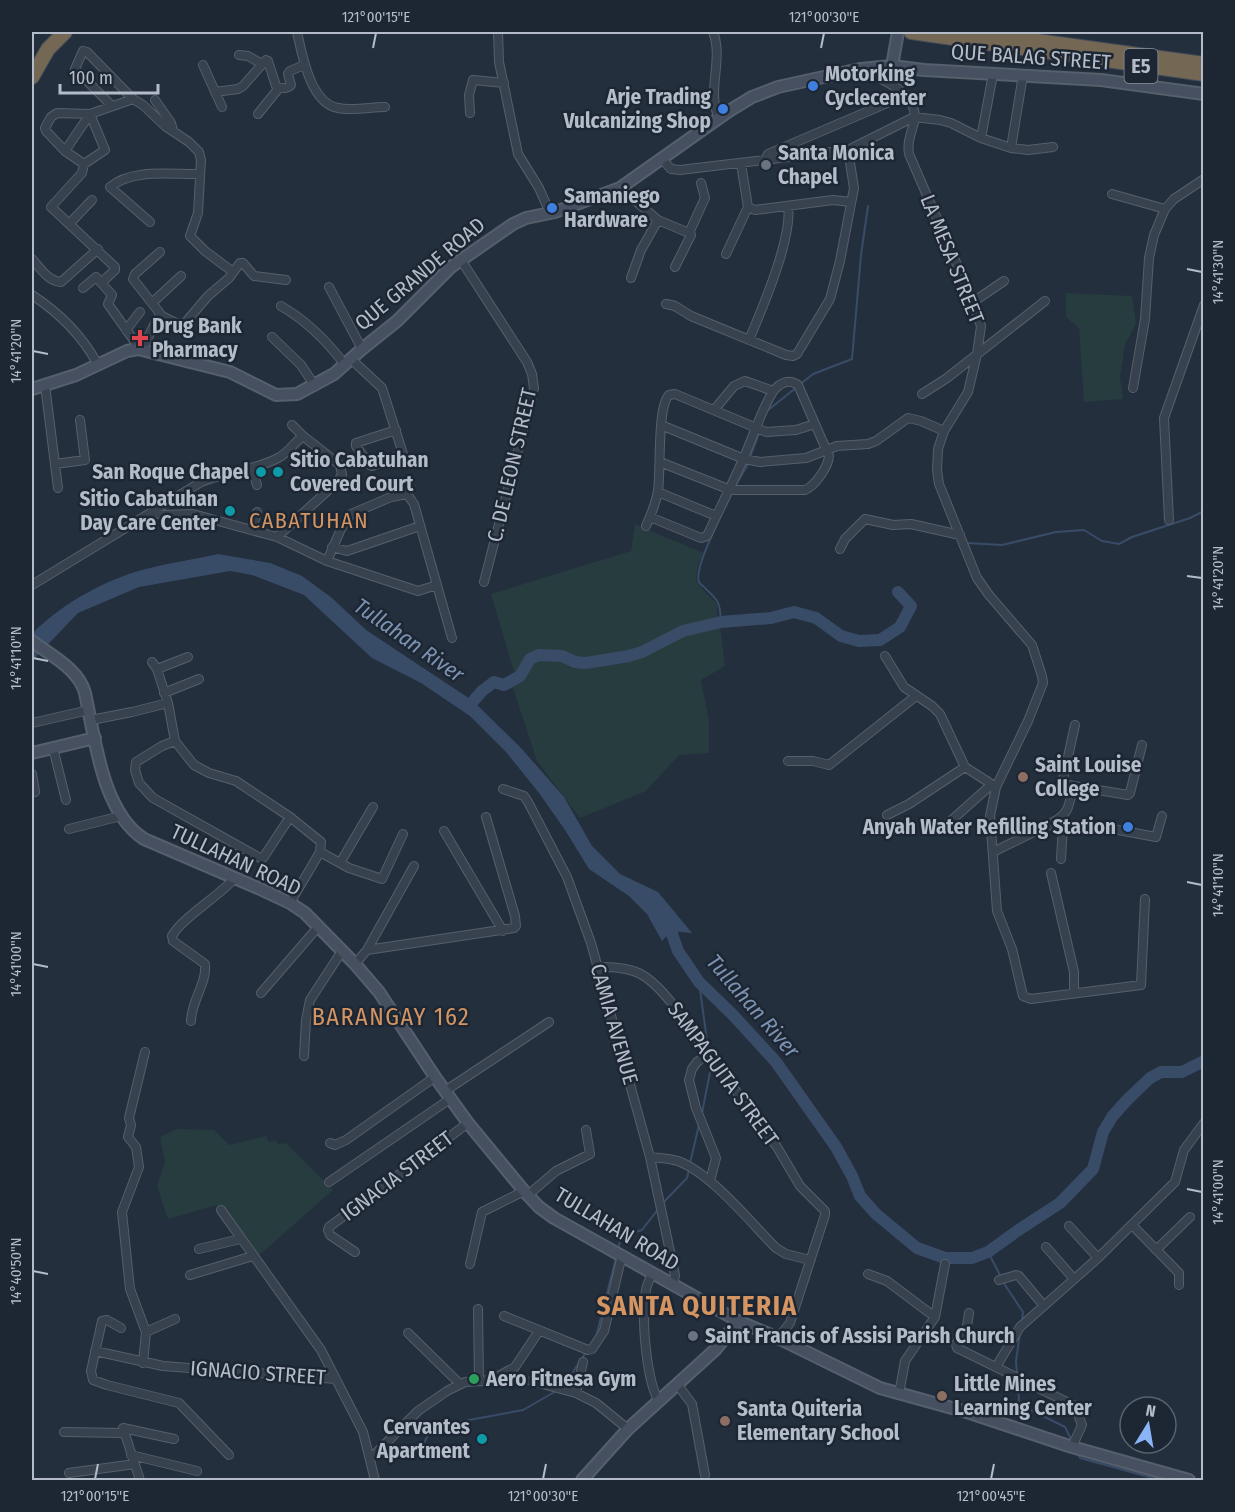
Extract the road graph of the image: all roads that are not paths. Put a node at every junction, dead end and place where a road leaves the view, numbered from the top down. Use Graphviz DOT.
graph roads {
  1 [pos="65,32"];
  2 [pos="297,32"];
  3 [pos="497,32"];
  4 [pos="713,32"];
  5 [pos="898,32"];
  6 [pos="911,32"];
  7 [pos="972,32"];
  8 [pos="239,55"];
  9 [pos="262,64"];
  10 [pos="1203,64"];
  11 [pos="202,65"];
  12 [pos="304,65"];
  13 [pos="892,66"];
  14 [pos="860,69"];
  15 [pos="993,74"];
  16 [pos="1203,74"];
  17 [pos="1023,75"];
  18 [pos="32,77"];
  19 [pos="504,82"];
  20 [pos="889,83"];
  21 [pos="279,88"];
  22 [pos="215,92"];
  23 [pos="1203,94"];
  24 [pos="906,95"];
  25 [pos="133,99"];
  26 [pos="155,100"];
  27 [pos="112,106"];
  28 [pos="222,106"];
  29 [pos="386,107"];
  30 [pos="470,113"];
  31 [pos="90,114"];
  32 [pos="258,114"];
  33 [pos="914,117"];
  34 [pos="719,118"];
  35 [pos="173,130"];
  36 [pos="981,138"];
  37 [pos="1053,147"];
  38 [pos="1011,148"];
  39 [pos="848,150"];
  40 [pos="65,151"];
  41 [pos="662,159"];
  42 [pos="765,160"];
  43 [pos="84,164"];
  44 [pos="741,164"];
  45 [pos="200,174"];
  46 [pos="1203,179"];
  47 [pos="701,183"];
  48 [pos="620,188"];
  49 [pos="1112,194"];
  50 [pos="92,200"];
  51 [pos="851,202"];
  52 [pos="788,206"];
  53 [pos="748,207"];
  54 [pos="1165,209"];
  55 [pos="550,213"];
  56 [pos="658,220"];
  57 [pos="150,222"];
  58 [pos="69,224"];
  59 [pos="689,233"];
  60 [pos="98,249"];
  61 [pos="160,252"];
  62 [pos="726,254"];
  63 [pos="32,259"];
  64 [pos="461,260"];
  65 [pos="675,267"];
  66 [pos="233,272"];
  67 [pos="181,276"];
  68 [pos="631,278"];
  69 [pos="286,280"];
  70 [pos="1004,281"];
  71 [pos="102,282"];
  72 [pos="329,287"];
  73 [pos="83,288"];
  74 [pos="32,295"];
  75 [pos="1045,301"];
  76 [pos="973,302"];
  77 [pos="152,303"];
  78 [pos="666,304"];
  79 [pos="1203,305"];
  80 [pos="281,306"];
  81 [pos="140,312"];
  82 [pos="162,316"];
  83 [pos="126,330"];
  84 [pos="272,337"];
  85 [pos="750,340"];
  86 [pos="362,349"];
  87 [pos="140,350"];
  88 [pos="977,354"];
  89 [pos="348,362"];
  90 [pos="97,363"];
  91 [pos="45,385"];
  92 [pos="315,386"];
  93 [pos="32,387"];
  94 [pos="1133,388"];
  95 [pos="773,391"];
  96 [pos="922,394"];
  97 [pos="714,410"];
  98 [pos="80,420"];
  99 [pos="815,423"];
  100 [pos="292,425"];
  101 [pos="661,425"];
  102 [pos="756,428"];
  103 [pos="396,430"];
  104 [pos="944,431"];
  105 [pos="303,436"];
  106 [pos="827,450"];
  107 [pos="744,459"];
  108 [pos="660,462"];
  109 [pos="55,464"];
  110 [pos="252,469"];
  111 [pos="257,485"];
  112 [pos="58,488"];
  113 [pos="728,489"];
  114 [pos="658,492"];
  115 [pos="154,512"];
  116 [pos="257,512"];
  117 [pos="716,516"];
  118 [pos="650,518"];
  119 [pos="1169,520"];
  120 [pos="420,526"];
  121 [pos="646,526"];
  122 [pos="252,530"];
  123 [pos="277,537"];
  124 [pos="961,539"];
  125 [pos="332,547"];
  126 [pos="840,549"];
  127 [pos="327,561"];
  128 [pos="484,582"];
  129 [pos="32,585"];
  130 [pos="436,585"];
  131 [pos="452,638"];
  132 [pos="32,641"];
  133 [pos="885,656"];
  134 [pos="188,657"];
  135 [pos="200,679"];
  136 [pos="164,693"];
  137 [pos="916,696"];
  138 [pos="168,703"];
  139 [pos="90,715"];
  140 [pos="32,723"];
  141 [pos="1075,725"];
  142 [pos="95,738"];
  143 [pos="175,741"];
  144 [pos="1142,745"];
  145 [pos="53,748"];
  146 [pos="32,753"];
  147 [pos="788,761"];
  148 [pos="965,767"];
  149 [pos="32,774"];
  150 [pos="993,786"];
  151 [pos="1073,786"];
  152 [pos="503,789"];
  153 [pos="35,792"];
  154 [pos="66,800"];
  155 [pos="373,807"];
  156 [pos="888,815"];
  157 [pos="121,816"];
  158 [pos="486,816"];
  159 [pos="1162,816"];
  160 [pos="290,817"];
  161 [pos="1048,825"];
  162 [pos="1063,825"];
  163 [pos="945,826"];
  164 [pos="69,829"];
  165 [pos="444,831"];
  166 [pos="403,834"];
  167 [pos="320,852"];
  168 [pos="993,852"];
  169 [pos="1061,859"];
  170 [pos="340,863"];
  171 [pos="414,866"];
  172 [pos="1051,873"];
  173 [pos="235,878"];
  174 [pos="1145,899"];
  175 [pos="290,903"];
  176 [pos="318,927"];
  177 [pos="503,931"];
  178 [pos="367,950"];
  179 [pos="342,951"];
  180 [pos="355,964"];
  181 [pos="598,968"];
  182 [pos="1074,992"];
  183 [pos="261,993"];
  184 [pos="191,1021"];
  185 [pos="549,1022"];
  186 [pos="145,1052"];
  187 [pos="708,1054"];
  188 [pos="304,1056"];
  189 [pos="435,1077"];
  190 [pos="448,1095"];
  191 [pos="468,1123"];
  192 [pos="1203,1123"];
  193 [pos="586,1130"];
  194 [pos="330,1143"];
  195 [pos="650,1157"];
  196 [pos="710,1181"];
  197 [pos="329,1182"];
  198 [pos="526,1193"];
  199 [pos="221,1210"];
  200 [pos="1190,1217"];
  201 [pos="1070,1226"];
  202 [pos="1132,1226"];
  203 [pos="240,1239"];
  204 [pos="1046,1246"];
  205 [pos="200,1249"];
  206 [pos="1156,1250"];
  207 [pos="355,1252"];
  208 [pos="622,1255"];
  209 [pos="253,1256"];
  210 [pos="1098,1258"];
  211 [pos="810,1260"];
  212 [pos="470,1264"];
  213 [pos="945,1264"];
  214 [pos="652,1273"];
  215 [pos="868,1274"];
  216 [pos="190,1275"];
  217 [pos="1074,1279"];
  218 [pos="999,1280"];
  219 [pos="673,1285"];
  220 [pos="1179,1285"];
  221 [pos="1044,1306"];
  222 [pos="478,1308"];
  223 [pos="969,1313"];
  224 [pos="504,1316"];
  225 [pos="935,1317"];
  226 [pos="175,1319"];
  227 [pos="738,1321"];
  228 [pos="121,1328"];
  229 [pos="539,1331"];
  230 [pos="146,1332"];
  231 [pos="408,1333"];
  232 [pos="778,1338"];
  233 [pos="95,1351"];
  234 [pos="583,1362"];
  235 [pos="143,1363"];
  236 [pos="996,1367"];
  237 [pos="336,1379"];
  238 [pos="479,1381"];
  239 [pos="531,1381"];
  240 [pos="460,1384"];
  241 [pos="677,1384"];
  242 [pos="576,1393"];
  243 [pos="899,1394"];
  244 [pos="659,1402"];
  245 [pos="628,1429"];
  246 [pos="123,1431"];
  247 [pos="64,1432"];
  248 [pos="174,1439"];
  249 [pos="1072,1447"];
  250 [pos="131,1455"];
  251 [pos="229,1455"];
  252 [pos="371,1458"];
  253 [pos="135,1464"];
  254 [pos="197,1471"];
  255 [pos="69,1473"];
  256 [pos="705,1475"];
  257 [pos="140,1480"];
  258 [pos="375,1480"];
  259 [pos="582,1480"];
  260 [pos="1189,1480"];
  1 -- 18 [label="highway"];
  2 -- 12 [label="street"];
  3 -- 19 [label="street"];
  4 -- 34 [label="street"];
  5 -- 13 [label="main road"];
  6 -- 16 [label="highway, E5"];
  7 -- 10 [label="highway, E5"];
  8 -- 9 [label="street"];
  9 -- 21 [label="street"];
  9 -- 22 [label="street"];
  11 -- 22 [label="street"];
  12 -- 21 [label="street"];
  12 -- 29 [label="street"];
  13 -- 14 [label="main road, QUE GRANDE ROAD"];
  13 -- 15 [label="main road, QUE BALAG STREET"];
  13 -- 20 [label="street"];
  14 -- 20 [label="street"];
  14 -- 34 [label="main road, QUE GRANDE ROAD"];
  15 -- 17 [label="main road, QUE BALAG STREET"];
  15 -- 36 [label="street"];
  17 -- 23 [label="main road, QUE BALAG STREET"];
  17 -- 38 [label="street"];
  19 -- 30 [label="street"];
  19 -- 55 [label="street"];
  20 -- 24 [label="street"];
  21 -- 32 [label="street"];
  22 -- 28 [label="street"];
  24 -- 33 [label="street, LA MESA STREET"];
  24 -- 42 [label="street"];
  25 -- 27 [label="street"];
  25 -- 27 [label="street"];
  25 -- 35 [label="street"];
  26 -- 35 [label="street"];
  27 -- 31 [label="street"];
  31 -- 40 [label="street"];
  31 -- 40 [label="street"];
  31 -- 43 [label="street"];
  33 -- 36 [label="street"];
  33 -- 39 [label="street"];
  33 -- 76 [label="street, LA MESA STREET"];
  34 -- 41 [label="main road, QUE GRANDE ROAD"];
  35 -- 45 [label="street"];
  36 -- 38 [label="street"];
  37 -- 38 [label="street"];
  39 -- 42 [label="street"];
  39 -- 51 [label="street"];
  40 -- 43 [label="street"];
  41 -- 44 [label="street"];
  41 -- 48 [label="main road, QUE GRANDE ROAD"];
  42 -- 44 [label="street"];
  43 -- 58 [label="street"];
  44 -- 53 [label="street"];
  45 -- 57 [label="street"];
  45 -- 66 [label="street"];
  46 -- 54 [label="street"];
  47 -- 59 [label="street"];
  48 -- 55 [label="main road, QUE GRANDE ROAD"];
  48 -- 56 [label="street"];
  49 -- 54 [label="street"];
  50 -- 58 [label="street"];
  51 -- 52 [label="street"];
  51 -- 85 [label="street"];
  52 -- 53 [label="street"];
  52 -- 85 [label="street"];
  53 -- 62 [label="street"];
  54 -- 94 [label="street"];
  55 -- 64 [label="main road, QUE GRANDE ROAD"];
  56 -- 59 [label="street"];
  56 -- 68 [label="street"];
  58 -- 60 [label="street"];
  59 -- 65 [label="street"];
  60 -- 63 [label="street"];
  60 -- 71 [label="street"];
  61 -- 77 [label="street"];
  64 -- 86 [label="main road, QUE GRANDE ROAD"];
  64 -- 128 [label="street, C. DE LEON STREET"];
  66 -- 69 [label="street"];
  66 -- 82 [label="street"];
  67 -- 77 [label="street"];
  70 -- 76 [label="street"];
  71 -- 73 [label="street"];
  71 -- 83 [label="street"];
  72 -- 86 [label="street"];
  74 -- 90 [label="street"];
  75 -- 88 [label="street"];
  76 -- 88 [label="street, LA MESA STREET"];
  77 -- 82 [label="street"];
  78 -- 85 [label="street"];
  79 -- 119 [label="street"];
  80 -- 89 [label="street"];
  81 -- 83 [label="street"];
  82 -- 87 [label="street"];
  83 -- 87 [label="street"];
  84 -- 92 [label="street"];
  86 -- 89 [label="main road, QUE GRANDE ROAD"];
  87 -- 90 [label="main road"];
  87 -- 92 [label="main road, QUE GRANDE ROAD"];
  88 -- 96 [label="street"];
  88 -- 104 [label="street, LA MESA STREET"];
  89 -- 92 [label="main road, QUE GRANDE ROAD"];
  89 -- 103 [label="street"];
  90 -- 91 [label="main road"];
  91 -- 93 [label="main road"];
  91 -- 109 [label="street"];
  95 -- 97 [label="street"];
  95 -- 99 [label="street"];
  95 -- 102 [label="street"];
  97 -- 101 [label="street"];
  97 -- 102 [label="street"];
  98 -- 109 [label="street"];
  99 -- 102 [label="street"];
  99 -- 106 [label="street"];
  100 -- 105 [label="street"];
  101 -- 107 [label="street"];
  101 -- 108 [label="street"];
  102 -- 107 [label="street"];
  103 -- 103 [label="street"];
  104 -- 106 [label="street"];
  104 -- 124 [label="street, LA MESA STREET"];
  105 -- 110 [label="street"];
  105 -- 123 [label="street"];
  106 -- 107 [label="street"];
  106 -- 113 [label="street"];
  107 -- 113 [label="street"];
  108 -- 113 [label="street"];
  108 -- 114 [label="street"];
  109 -- 112 [label="street"];
  110 -- 111 [label="street"];
  110 -- 115 [label="street"];
  113 -- 117 [label="street"];
  114 -- 117 [label="street"];
  114 -- 118 [label="street"];
  115 -- 122 [label="street"];
  115 -- 129 [label="street"];
  116 -- 122 [label="street"];
  117 -- 118 [label="street"];
  118 -- 121 [label="street"];
  120 -- 125 [label="street"];
  120 -- 125 [label="street"];
  120 -- 130 [label="street"];
  122 -- 123 [label="street"];
  123 -- 127 [label="street"];
  124 -- 126 [label="street"];
  124 -- 150 [label="street, LA MESA STREET"];
  125 -- 127 [label="street"];
  127 -- 130 [label="street"];
  130 -- 131 [label="street"];
  132 -- 139 [label="main road, TULLAHAN ROAD"];
  133 -- 137 [label="street"];
  134 -- 136 [label="street"];
  135 -- 136 [label="street"];
  136 -- 138 [label="street"];
  137 -- 147 [label="street"];
  137 -- 148 [label="street"];
  138 -- 139 [label="street"];
  138 -- 143 [label="street"];
  139 -- 140 [label="street"];
  139 -- 142 [label="main road, TULLAHAN ROAD"];
  141 -- 151 [label="street"];
  142 -- 145 [label="main road"];
  142 -- 157 [label="main road, TULLAHAN ROAD"];
  143 -- 160 [label="street"];
  143 -- 160 [label="street"];
  144 -- 151 [label="street"];
  145 -- 146 [label="main road"];
  145 -- 154 [label="street"];
  148 -- 150 [label="street"];
  148 -- 156 [label="street"];
  149 -- 153 [label="street"];
  150 -- 163 [label="street"];
  150 -- 168 [label="street, LA MESA STREET"];
  151 -- 161 [label="street"];
  152 -- 181 [label="street, CAMIA AVENUE"];
  155 -- 170 [label="street"];
  157 -- 164 [label="street"];
  157 -- 173 [label="main road, TULLAHAN ROAD"];
  158 -- 177 [label="street"];
  159 -- 162 [label="street"];
  160 -- 167 [label="street"];
  161 -- 162 [label="street"];
  161 -- 168 [label="street"];
  162 -- 169 [label="street"];
  165 -- 177 [label="street"];
  166 -- 170 [label="street"];
  167 -- 170 [label="street"];
  167 -- 175 [label="street"];
  168 -- 182 [label="street, LA MESA STREET"];
  171 -- 178 [label="street"];
  172 -- 182 [label="street"];
  173 -- 175 [label="main road, TULLAHAN ROAD"];
  173 -- 184 [label="street"];
  174 -- 182 [label="street, LA MESA STREET"];
  175 -- 176 [label="main road, TULLAHAN ROAD"];
  176 -- 179 [label="main road, TULLAHAN ROAD"];
  176 -- 183 [label="street"];
  177 -- 178 [label="street"];
  178 -- 180 [label="street"];
  179 -- 180 [label="main road, TULLAHAN ROAD"];
  179 -- 188 [label="street"];
  180 -- 189 [label="main road, TULLAHAN ROAD"];
  181 -- 187 [label="street, SAMPAGUITA STREET"];
  181 -- 195 [label="street, CAMIA AVENUE"];
  185 -- 190 [label="street"];
  186 -- 230 [label="street"];
  187 -- 196 [label="street"];
  187 -- 211 [label="street, SAMPAGUITA STREET"];
  189 -- 190 [label="main road, TULLAHAN ROAD"];
  189 -- 194 [label="street"];
  190 -- 191 [label="main road, TULLAHAN ROAD"];
  190 -- 197 [label="street"];
  191 -- 198 [label="main road, TULLAHAN ROAD"];
  191 -- 207 [label="street, IGNACIA STREET"];
  192 -- 202 [label="street"];
  193 -- 198 [label="street"];
  195 -- 196 [label="street"];
  195 -- 219 [label="street, CAMIA AVENUE"];
  196 -- 211 [label="street"];
  198 -- 208 [label="main road, TULLAHAN ROAD"];
  198 -- 212 [label="street"];
  199 -- 203 [label="street"];
  200 -- 206 [label="street"];
  201 -- 210 [label="street"];
  202 -- 206 [label="street"];
  202 -- 210 [label="street"];
  203 -- 205 [label="street"];
  203 -- 209 [label="street"];
  204 -- 217 [label="street"];
  206 -- 220 [label="street"];
  208 -- 214 [label="main road, TULLAHAN ROAD"];
  208 -- 229 [label="street"];
  209 -- 216 [label="street"];
  209 -- 237 [label="street"];
  210 -- 217 [label="street"];
  211 -- 232 [label="street"];
  213 -- 225 [label="street"];
  214 -- 219 [label="main road, TULLAHAN ROAD"];
  214 -- 244 [label="street"];
  215 -- 225 [label="street"];
  217 -- 221 [label="street"];
  218 -- 221 [label="street"];
  219 -- 227 [label="main road, TULLAHAN ROAD"];
  221 -- 236 [label="street"];
  222 -- 238 [label="street"];
  223 -- 236 [label="street"];
  224 -- 229 [label="street"];
  225 -- 243 [label="street"];
  226 -- 230 [label="street"];
  227 -- 232 [label="main road, TULLAHAN ROAD"];
  227 -- 241 [label="main road"];
  228 -- 233 [label="street"];
  229 -- 238 [label="street"];
  230 -- 235 [label="street"];
  231 -- 240 [label="street"];
  232 -- 243 [label="main road, TULLAHAN ROAD"];
  233 -- 235 [label="street, IGNACIO STREET"];
  233 -- 251 [label="street"];
  234 -- 242 [label="street"];
  235 -- 237 [label="street, IGNACIO STREET"];
  236 -- 249 [label="street"];
  237 -- 252 [label="street, IGNACIO STREET"];
  238 -- 240 [label="street"];
  239 -- 242 [label="street"];
  240 -- 252 [label="street"];
  241 -- 244 [label="main road"];
  241 -- 256 [label="street"];
  242 -- 245 [label="street"];
  243 -- 249 [label="main road, TULLAHAN ROAD"];
  244 -- 245 [label="main road"];
  245 -- 259 [label="main road"];
  246 -- 247 [label="street"];
  246 -- 248 [label="street"];
  246 -- 250 [label="street"];
  249 -- 260 [label="main road, TULLAHAN ROAD"];
  250 -- 253 [label="street"];
  250 -- 254 [label="street"];
  252 -- 258 [label="street, IGNACIO STREET"];
  253 -- 255 [label="street"];
  253 -- 257 [label="street"];
}
